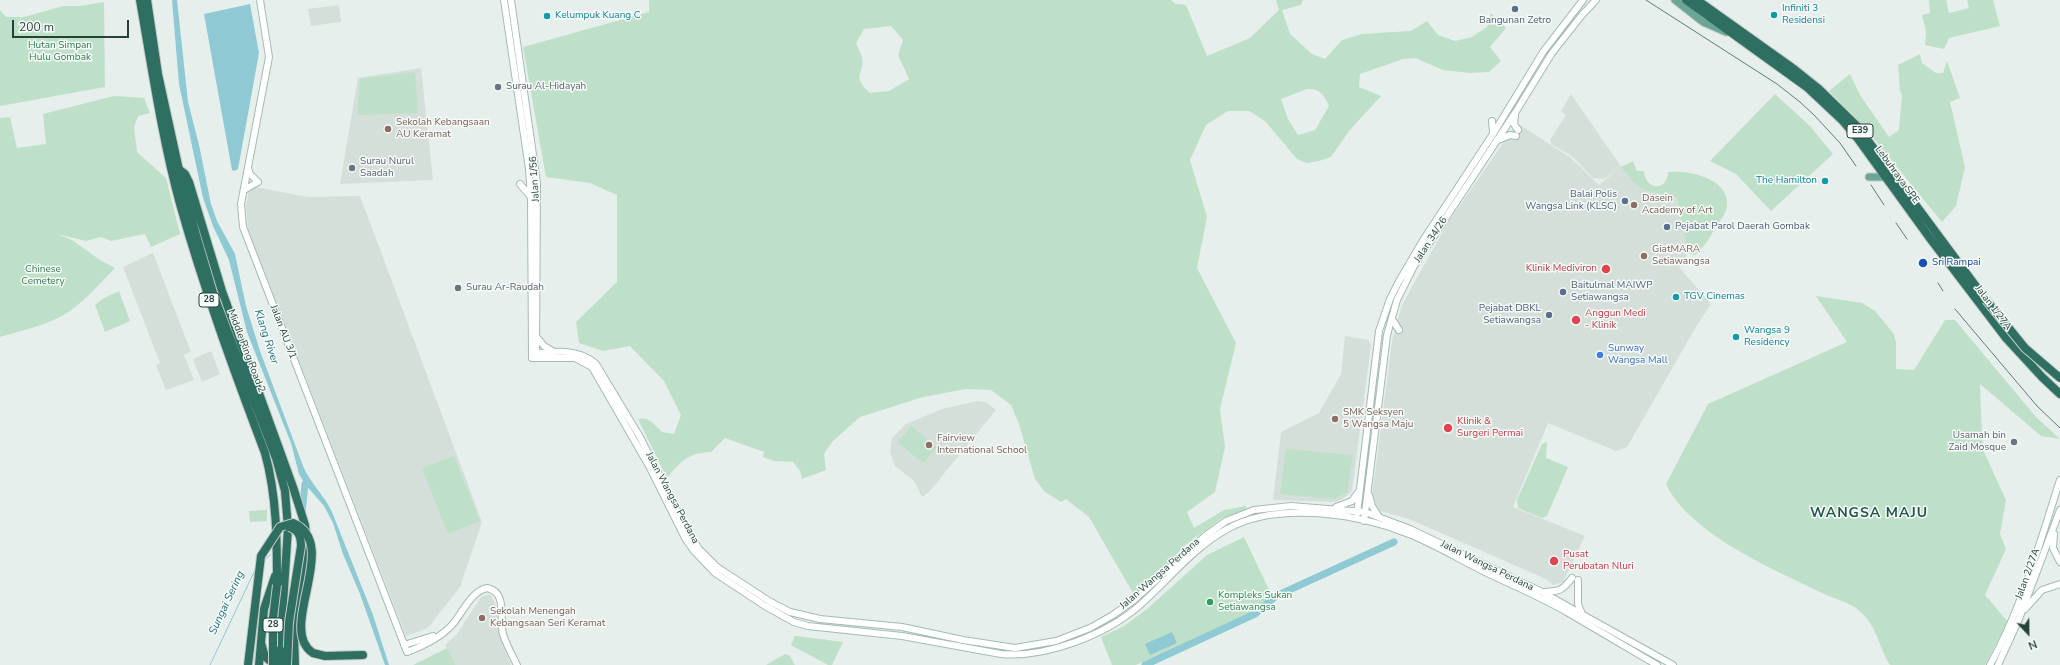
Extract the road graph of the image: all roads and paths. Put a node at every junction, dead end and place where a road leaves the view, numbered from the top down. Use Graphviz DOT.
graph roads {
  1 [pos="140,0"];
  2 [pos="147,0"];
  3 [pos="260,0"];
  4 [pos="504,0"];
  5 [pos="511,0"];
  6 [pos="1583,0"];
  7 [pos="1596,0"];
  8 [pos="1675,0"];
  9 [pos="1686,0"];
  10 [pos="1697,0"];
  11 [pos="1703,0"];
  12 [pos="1515,113"];
  13 [pos="1492,120"];
  14 [pos="1493,134"];
  15 [pos="1497,140"];
  16 [pos="248,168"];
  17 [pos="529,169"];
  18 [pos="179,170"];
  19 [pos="1869,177"];
  20 [pos="1883,177"];
  21 [pos="244,190"];
  22 [pos="531,198"];
  23 [pos="1392,319"];
  24 [pos="1399,330"];
  25 [pos="536,336"];
  26 [pos="557,352"];
  27 [pos="534,356"];
  28 [pos="2036,361"];
  29 [pos="2060,373"];
  30 [pos="2060,379"];
  31 [pos="2060,394"];
  32 [pos="2060,480"];
  33 [pos="1361,487"];
  34 [pos="1368,490"];
  35 [pos="1329,508"];
  36 [pos="2060,510"];
  37 [pos="1357,511"];
  38 [pos="1365,512"];
  39 [pos="1379,517"];
  40 [pos="1356,519"];
  41 [pos="2057,519"];
  42 [pos="1364,521"];
  43 [pos="285,525"];
  44 [pos="2060,562"];
  45 [pos="277,571"];
  46 [pos="2060,584"];
  47 [pos="1542,592"];
  48 [pos="1582,614"];
  49 [pos="458,617"];
  50 [pos="2019,619"];
  51 [pos="262,626"];
  52 [pos="261,641"];
  53 [pos="404,645"];
  54 [pos="293,646"];
  55 [pos="364,655"];
  56 [pos="244,665"];
  57 [pos="248,665"];
  58 [pos="259,665"];
  59 [pos="273,665"];
  60 [pos="281,665"];
  61 [pos="287,665"];
  62 [pos="295,665"];
  63 [pos="517,665"];
  64 [pos="1657,665"];
  65 [pos="1673,665"];
  66 [pos="1990,665"];
  67 [pos="1998,665"];
  1 -- 45 [label="highway, Middle Ring Road 2 / 28"];
  2 -- 18 [label="highway, Middle Ring Road 2 / 28"];
  3 -- 16 [label="main road, Jalan AU 3/1"];
  4 -- 17 [label="main road, Jalan 1/56"];
  5 -- 25 [label="main road, Jalan 1/56"];
  6 -- 14 [label="main road, Jalan 34/26"];
  7 -- 12 [label="main road, Jalan 34/26"];
  8 -- 20 [label="main road, Jalan 1/27A"];
  9 -- 31 [label="highway, Lebuhraya SPE / E39"];
  10 -- 30 [label="highway, Lebuhraya SPE / E39, bridge"];
  11 -- 28 [label="main road, Jalan 1/27A"];
  12 -- 15 [label="main road, Jalan 34/26"];
  12 -- 15 [label="main road"];
  13 -- 14 [label="main road"];
  14 -- 33 [label="main road, Jalan 34/26"];
  15 -- 23 [label="main road, Jalan 34/26"];
  16 -- 21 [label="main road, Jalan AU 3/1"];
  16 -- 21 [label="main road"];
  17 -- 22 [label="main road, Jalan 1/56"];
  17 -- 22 [label="main road"];
  18 -- 54 [label="highway, bridge"];
  18 -- 60 [label="highway, Middle Ring Road 2 / 28, bridge"];
  19 -- 20 [label="main road"];
  20 -- 31 [label="main road, Jalan 1/27A"];
  21 -- 53 [label="main road, Jalan AU 3/1"];
  22 -- 27 [label="main road, Jalan 1/56"];
  23 -- 24 [label="main road"];
  23 -- 34 [label="main road, Jalan 34/26"];
  25 -- 26 [label="main road"];
  25 -- 27 [label="main road, Jalan 1/56"];
  26 -- 27 [label="main road, Jalan Wangsa Perdana"];
  26 -- 35 [label="main road, Jalan Wangsa Perdana"];
  27 -- 40 [label="main road, Jalan Wangsa Perdana"];
  28 -- 29 [label="main road"];
  28 -- 30 [label="main road, Jalan 1/27A"];
  32 -- 66 [label="main road, Jalan 2/27A"];
  33 -- 35 [label="main road"];
  33 -- 37 [label="main road, Jalan 34/26"];
  34 -- 38 [label="main road, Jalan 34/26"];
  34 -- 39 [label="main road"];
  35 -- 37 [label="main road, Jalan Wangsa Perdana"];
  36 -- 41 [label="main road, Jalan 2/27A"];
  37 -- 38 [label="main road, Jalan Wangsa Perdana"];
  37 -- 40 [label="main road, Jalan 34/26"];
  38 -- 39 [label="main road, Jalan Wangsa Perdana"];
  38 -- 42 [label="main road, Jalan 34/26"];
  39 -- 47 [label="main road, Jalan Wangsa Perdana"];
  40 -- 42 [label="main road, Jalan Wangsa Perdana"];
  41 -- 44 [label="main road"];
  41 -- 50 [label="main road, Jalan 2/27A"];
  42 -- 64 [label="main road, Jalan Wangsa Perdana"];
  43 -- 55 [label="highway, bridge"];
  43 -- 57 [label="highway, bridge"];
  43 -- 61 [label="highway, bridge"];
  45 -- 51 [label="highway"];
  45 -- 59 [label="highway, Middle Ring Road 2 / 28, bridge"];
  46 -- 50 [label="main road"];
  47 -- 48 [label="main road, Jalan Wangsa Perdana"];
  47 -- 48 [label="main road"];
  48 -- 65 [label="main road, Jalan Wangsa Perdana"];
  49 -- 53 [label="main road"];
  49 -- 53 [label="main road, Jalan AU 3/1"];
  49 -- 63 [label="main road"];
  50 -- 67 [label="main road, Jalan 2/27A"];
  51 -- 52 [label="highway"];
  51 -- 56 [label="highway"];
  52 -- 54 [label="highway"];
  52 -- 58 [label="highway"];
  54 -- 62 [label="highway"];
}
